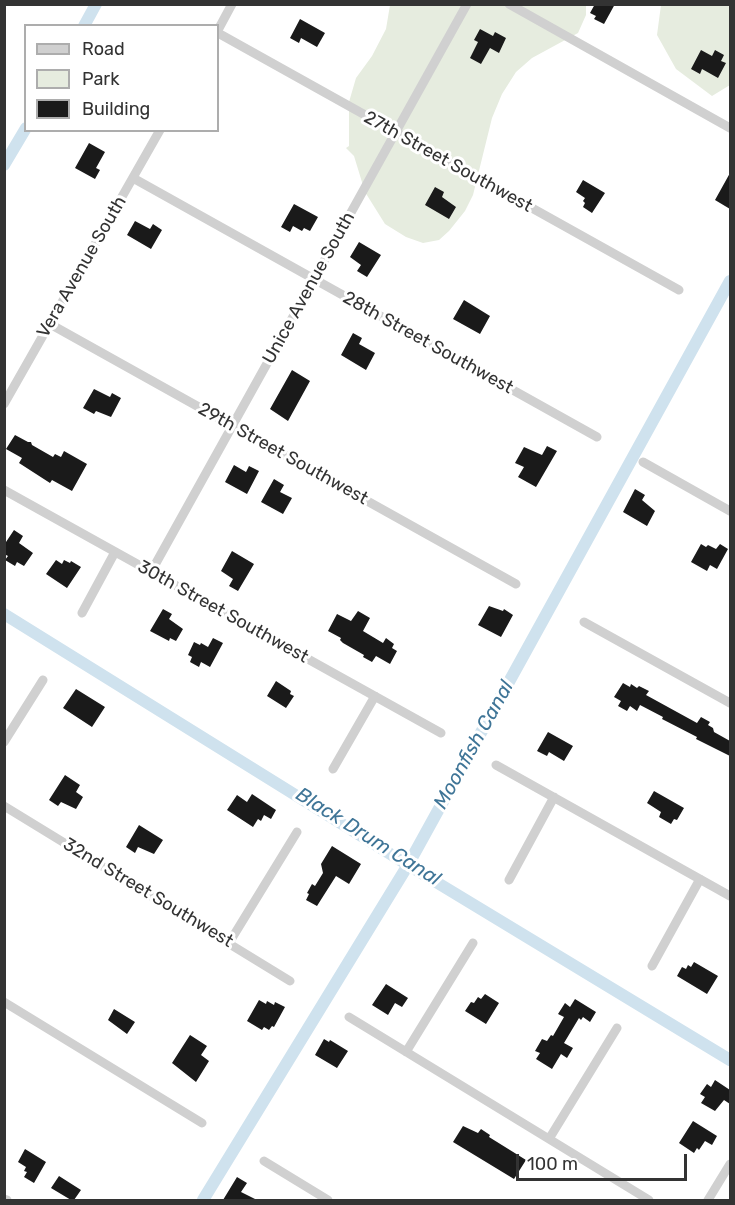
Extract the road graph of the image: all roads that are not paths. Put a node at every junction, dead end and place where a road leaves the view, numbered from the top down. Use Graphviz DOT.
graph roads {
  1 [pos="232,4"];
  2 [pos="467,4"];
  3 [pos="509,4"];
  4 [pos="219,30"];
  5 [pos="219,33"];
  6 [pos="730,128"];
  7 [pos="159,132"];
  8 [pos="395,132"];
  9 [pos="133,178"];
  10 [pos="314,279"];
  11 [pos="679,291"];
  12 [pos="50,324"];
  13 [pos="4,404"];
  14 [pos="232,426"];
  15 [pos="597,437"];
  16 [pos="643,462"];
  17 [pos="4,490"];
  18 [pos="730,511"];
  19 [pos="116,552"];
  20 [pos="151,572"];
  21 [pos="516,584"];
  22 [pos="82,613"];
  23 [pos="584,622"];
  24 [pos="43,680"];
  25 [pos="375,696"];
  26 [pos="730,703"];
  27 [pos="8,731"];
  28 [pos="441,734"];
  29 [pos="4,742"];
  30 [pos="496,765"];
  31 [pos="333,769"];
  32 [pos="554,797"];
  33 [pos="4,806"];
  34 [pos="297,832"];
  35 [pos="700,879"];
  36 [pos="509,880"];
  37 [pos="730,896"];
  38 [pos="229,943"];
  39 [pos="473,943"];
  40 [pos="652,966"];
  41 [pos="290,981"];
  42 [pos="4,1002"];
  43 [pos="350,1017"];
  44 [pos="617,1028"];
  45 [pos="406,1052"];
  46 [pos="202,1123"];
  47 [pos="549,1139"];
  48 [pos="264,1161"];
  49 [pos="730,1164"];
  50 [pos="328,1200"];
  51 [pos="649,1200"];
  52 [pos="708,1200"];
  1 -- 4 [label="street"];
  2 -- 8 [label="street, Unice Avenue South"];
  3 -- 6 [label="street"];
  5 -- 8 [label="street, 27th Street Southwest"];
  7 -- 9 [label="street, Vera Avenue South"];
  8 -- 10 [label="street, Unice Avenue South"];
  8 -- 11 [label="street, 27th Street Southwest"];
  9 -- 10 [label="street, 28th Street Southwest"];
  9 -- 12 [label="street, Vera Avenue South"];
  10 -- 14 [label="street, Unice Avenue South"];
  10 -- 15 [label="street, 28th Street Southwest"];
  12 -- 13 [label="street, Vera Avenue South"];
  12 -- 14 [label="street, 29th Street Southwest"];
  14 -- 20 [label="street, Unice Avenue South"];
  14 -- 21 [label="street, 29th Street Southwest"];
  16 -- 18 [label="street"];
  17 -- 19 [label="street, 30th Street Southwest"];
  19 -- 20 [label="street, 30th Street Southwest"];
  19 -- 22 [label="street"];
  20 -- 25 [label="street, 30th Street Southwest"];
  23 -- 26 [label="street"];
  24 -- 27 [label="street"];
  25 -- 28 [label="street, 30th Street Southwest"];
  25 -- 31 [label="street"];
  27 -- 29 [label="street"];
  30 -- 32 [label="street"];
  32 -- 35 [label="street"];
  32 -- 36 [label="street"];
  33 -- 38 [label="street, 32nd Street Southwest"];
  34 -- 38 [label="street"];
  35 -- 37 [label="street"];
  35 -- 40 [label="street"];
  38 -- 41 [label="street, 32nd Street Southwest"];
  39 -- 45 [label="street"];
  42 -- 46 [label="street"];
  43 -- 45 [label="street"];
  44 -- 47 [label="street"];
  45 -- 47 [label="street"];
  47 -- 51 [label="street"];
  48 -- 50 [label="street"];
  49 -- 52 [label="street"];
}
